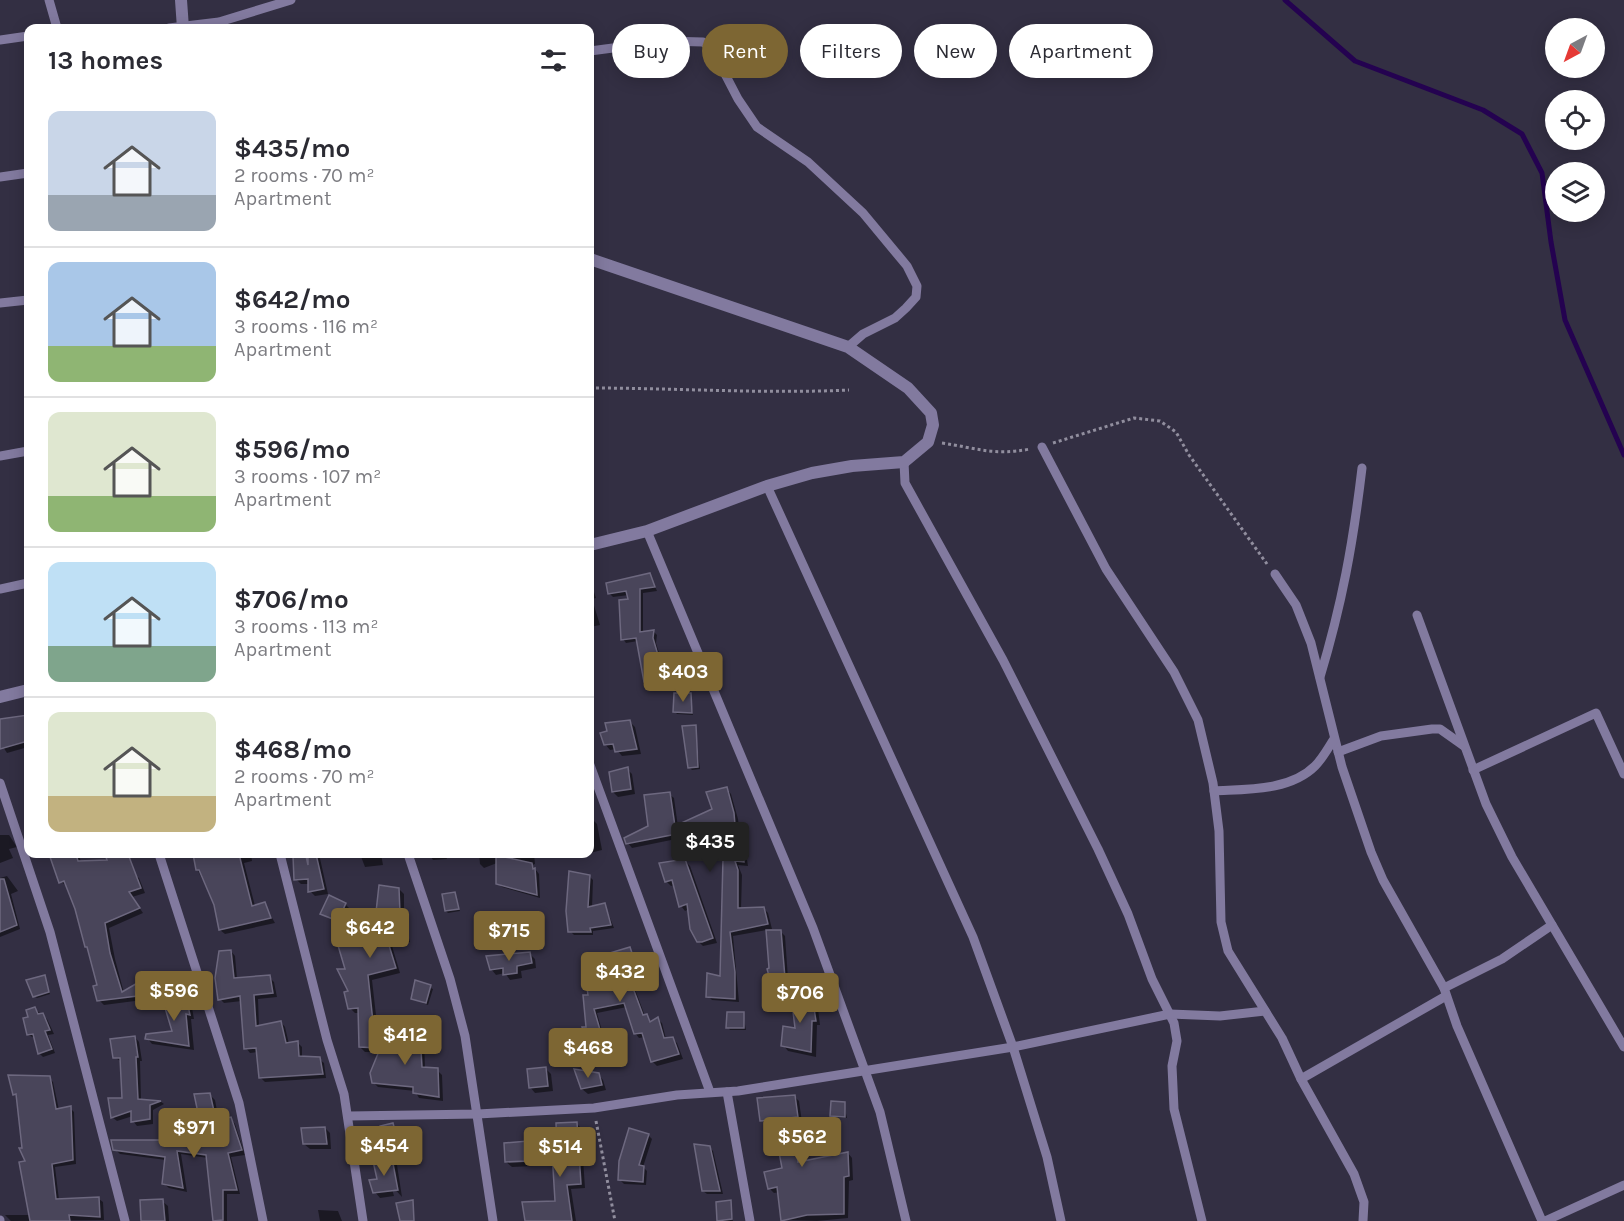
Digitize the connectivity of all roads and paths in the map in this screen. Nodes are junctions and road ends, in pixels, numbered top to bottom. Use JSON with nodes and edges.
{"nodes":[{"id":1,"x":49,"y":0,"type":"edge"},
{"id":2,"x":181,"y":0,"type":"edge"},
{"id":3,"x":291,"y":0,"type":"edge"},
{"id":4,"x":56,"y":24,"type":"edge"},
{"id":5,"x":183,"y":24,"type":"edge"},
{"id":6,"x":207,"y":24,"type":"edge"},
{"id":7,"x":24,"y":37,"type":"edge"},
{"id":8,"x":0,"y":40,"type":"edge"},
{"id":9,"x":594,"y":50,"type":"edge"},
{"id":10,"x":24,"y":174,"type":"edge"},
{"id":11,"x":0,"y":177,"type":"edge"},
{"id":12,"x":594,"y":260,"type":"edge"},
{"id":13,"x":24,"y":300,"type":"edge"},
{"id":14,"x":0,"y":303,"type":"edge"},
{"id":15,"x":848,"y":347,"type":"junction"},
{"id":16,"x":594,"y":388,"type":"edge"},
{"id":17,"x":849,"y":390,"type":"dead end"},
{"id":18,"x":928,"y":442,"type":"junction"},
{"id":19,"x":1042,"y":447,"type":"junction"},
{"id":20,"x":24,"y":452,"type":"edge"},
{"id":21,"x":0,"y":456,"type":"edge"},
{"id":22,"x":904,"y":462,"type":"junction"},
{"id":23,"x":1362,"y":468,"type":"dead end"},
{"id":24,"x":766,"y":486,"type":"junction"},
{"id":25,"x":647,"y":531,"type":"junction"},
{"id":26,"x":594,"y":544,"type":"edge"},
{"id":27,"x":1275,"y":574,"type":"joint"},
{"id":28,"x":24,"y":584,"type":"edge"},
{"id":29,"x":0,"y":589,"type":"edge"},
{"id":30,"x":1417,"y":615,"type":"dead end"},
{"id":31,"x":1320,"y":679,"type":"junction"},
{"id":32,"x":24,"y":691,"type":"edge"},
{"id":33,"x":0,"y":697,"type":"edge"},
{"id":34,"x":1334,"y":739,"type":"junction"},
{"id":35,"x":1464,"y":746,"type":"junction"},
{"id":36,"x":1338,"y":752,"type":"junction"},
{"id":37,"x":1473,"y":770,"type":"junction"},
{"id":38,"x":1624,"y":774,"type":"edge"},
{"id":39,"x":594,"y":776,"type":"edge"},
{"id":40,"x":0,"y":783,"type":"edge"},
{"id":41,"x":1214,"y":791,"type":"junction"},
{"id":42,"x":24,"y":855,"type":"edge"},
{"id":43,"x":25,"y":858,"type":"edge"},
{"id":44,"x":160,"y":858,"type":"edge"},
{"id":45,"x":281,"y":858,"type":"edge"},
{"id":46,"x":409,"y":858,"type":"edge"},
{"id":47,"x":1552,"y":925,"type":"junction"},
{"id":48,"x":1445,"y":992,"type":"junction"},
{"id":49,"x":1265,"y":1011,"type":"junction"},
{"id":50,"x":1170,"y":1014,"type":"junction"},
{"id":51,"x":1013,"y":1047,"type":"junction"},
{"id":52,"x":1624,"y":1047,"type":"edge"},
{"id":53,"x":866,"y":1071,"type":"junction"},
{"id":54,"x":1301,"y":1079,"type":"junction"},
{"id":55,"x":710,"y":1092,"type":"junction"},
{"id":56,"x":727,"y":1092,"type":"junction"},
{"id":57,"x":594,"y":1108,"type":"junction"},
{"id":58,"x":478,"y":1114,"type":"junction"},
{"id":59,"x":349,"y":1116,"type":"junction"},
{"id":60,"x":1624,"y":1185,"type":"edge"},
{"id":61,"x":1559,"y":1218,"type":"edge"},
{"id":62,"x":125,"y":1221,"type":"edge"},
{"id":63,"x":263,"y":1221,"type":"edge"},
{"id":64,"x":363,"y":1221,"type":"edge"},
{"id":65,"x":493,"y":1221,"type":"edge"},
{"id":66,"x":615,"y":1221,"type":"edge"},
{"id":67,"x":750,"y":1221,"type":"edge"},
{"id":68,"x":906,"y":1221,"type":"edge"},
{"id":69,"x":1061,"y":1221,"type":"edge"},
{"id":70,"x":1202,"y":1221,"type":"edge"},
{"id":71,"x":1363,"y":1221,"type":"edge"},
{"id":72,"x":1543,"y":1221,"type":"edge"}],
"edges":[{"from":1,"to":4,"type":"lane"},
{"from":2,"to":5,"type":"street"},
{"from":3,"to":6,"type":"lane"},
{"from":7,"to":8,"type":"lane"},
{"from":9,"to":15,"type":"lane"},
{"from":10,"to":11,"type":"lane"},
{"from":12,"to":15,"type":"street"},
{"from":13,"to":14,"type":"lane"},
{"from":15,"to":18,"type":"street"},
{"from":16,"to":17,"type":"path"},
{"from":18,"to":19,"type":"path"},
{"from":18,"to":22,"type":"street"},
{"from":19,"to":27,"type":"path"},
{"from":19,"to":41,"type":"lane"},
{"from":20,"to":21,"type":"lane"},
{"from":22,"to":24,"type":"street"},
{"from":22,"to":50,"type":"lane"},
{"from":23,"to":31,"type":"lane"},
{"from":24,"to":25,"type":"street"},
{"from":24,"to":51,"type":"lane"},
{"from":25,"to":26,"type":"street"},
{"from":25,"to":53,"type":"lane"},
{"from":27,"to":31,"type":"lane"},
{"from":28,"to":29,"type":"lane"},
{"from":30,"to":35,"type":"lane"},
{"from":31,"to":34,"type":"lane"},
{"from":32,"to":33,"type":"street"},
{"from":34,"to":36,"type":"lane"},
{"from":34,"to":41,"type":"lane"},
{"from":35,"to":36,"type":"lane"},
{"from":35,"to":37,"type":"lane"},
{"from":36,"to":48,"type":"lane"},
{"from":37,"to":38,"type":"lane"},
{"from":37,"to":47,"type":"lane"},
{"from":39,"to":55,"type":"lane"},
{"from":40,"to":42,"type":"lane"},
{"from":41,"to":49,"type":"lane"},
{"from":43,"to":62,"type":"lane"},
{"from":44,"to":63,"type":"lane"},
{"from":45,"to":59,"type":"lane"},
{"from":46,"to":58,"type":"lane"},
{"from":47,"to":48,"type":"lane"},
{"from":47,"to":52,"type":"lane"},
{"from":48,"to":54,"type":"lane"},
{"from":48,"to":72,"type":"lane"},
{"from":49,"to":50,"type":"lane"},
{"from":49,"to":54,"type":"lane"},
{"from":50,"to":51,"type":"lane"},
{"from":50,"to":70,"type":"lane"},
{"from":51,"to":53,"type":"lane"},
{"from":51,"to":69,"type":"lane"},
{"from":53,"to":56,"type":"lane"},
{"from":53,"to":68,"type":"lane"},
{"from":54,"to":71,"type":"lane"},
{"from":55,"to":56,"type":"lane"},
{"from":55,"to":57,"type":"lane"},
{"from":56,"to":67,"type":"lane"},
{"from":57,"to":58,"type":"lane"},
{"from":57,"to":66,"type":"path"},
{"from":58,"to":59,"type":"lane"},
{"from":58,"to":65,"type":"lane"},
{"from":59,"to":64,"type":"lane"},
{"from":60,"to":61,"type":"lane"},
{"from":61,"to":72,"type":"lane"}]}
